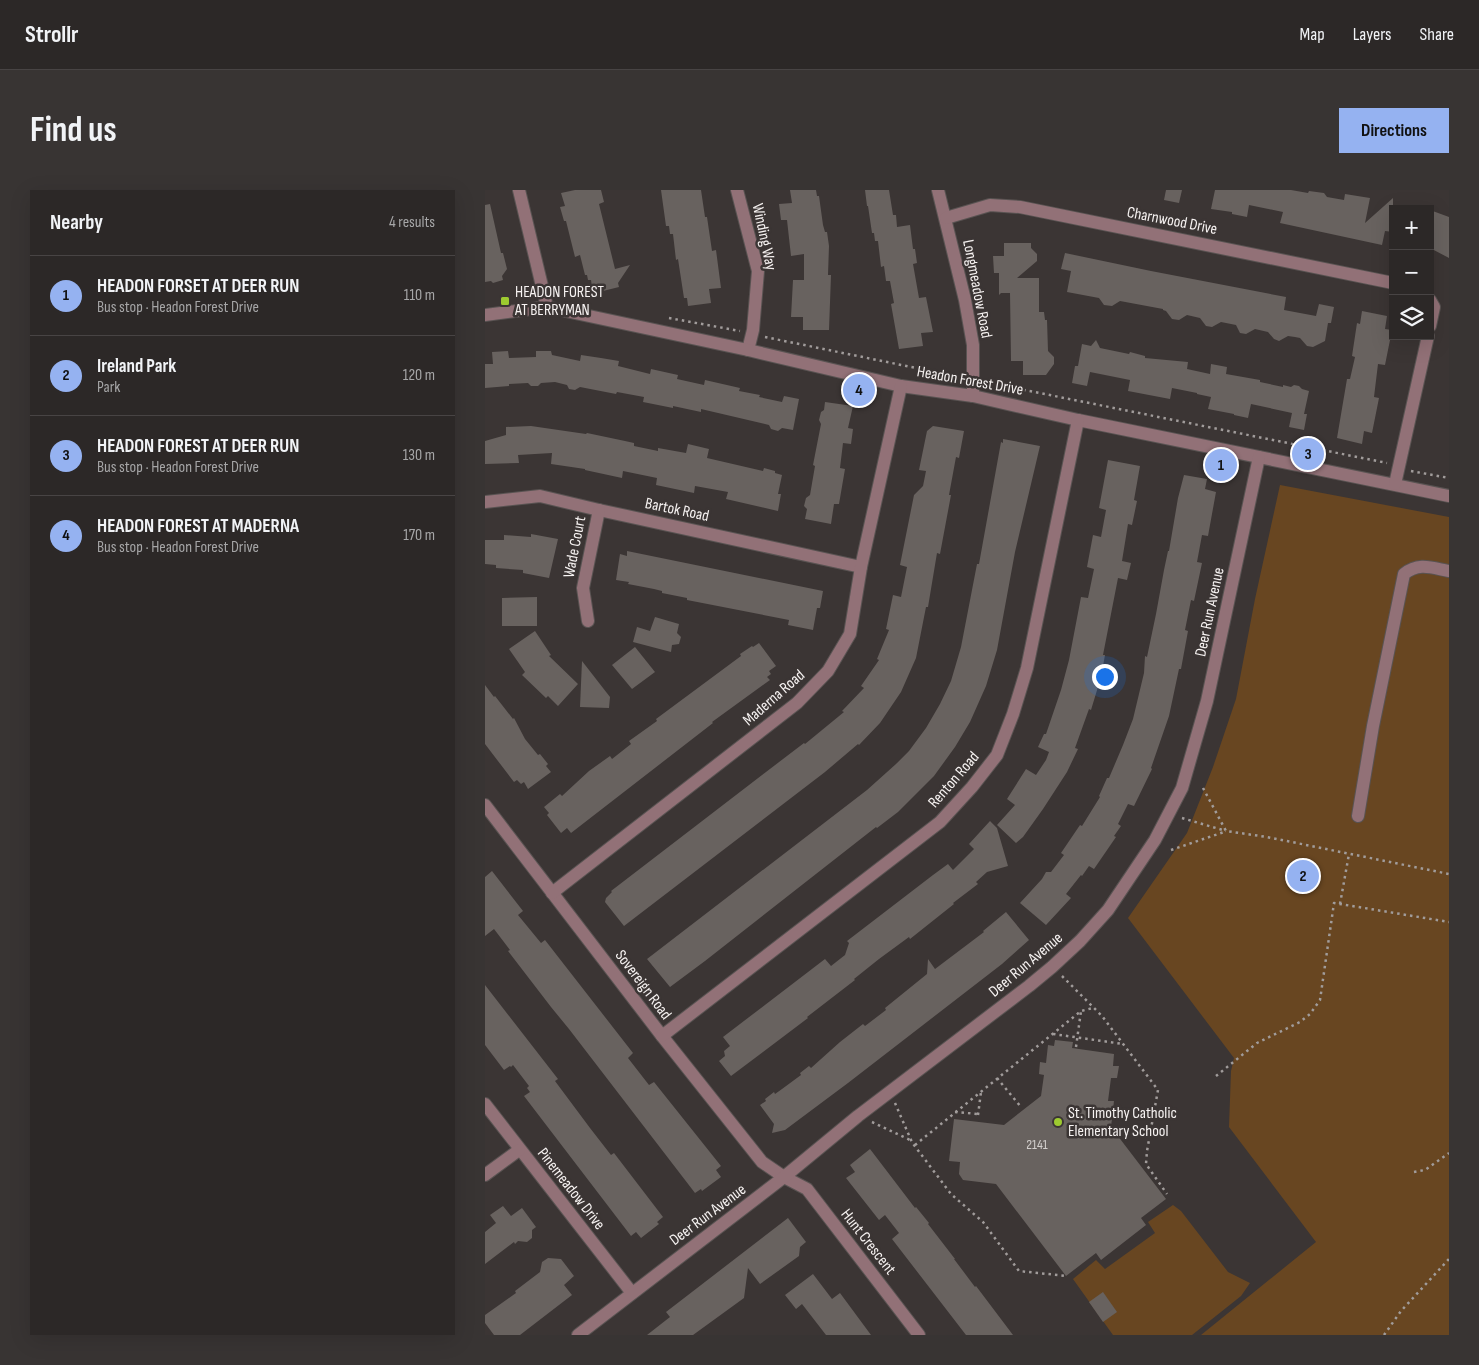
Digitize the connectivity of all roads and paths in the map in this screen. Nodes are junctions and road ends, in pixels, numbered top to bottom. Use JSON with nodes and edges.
{"nodes":[{"id":1,"x":519,"y":190,"type":"edge"},
{"id":2,"x":737,"y":190,"type":"edge"},
{"id":3,"x":938,"y":190,"type":"edge"},
{"id":4,"x":946,"y":218,"type":"junction"},
{"id":5,"x":1389,"y":282,"type":"edge"},
{"id":6,"x":547,"y":307,"type":"junction"},
{"id":7,"x":485,"y":315,"type":"edge"},
{"id":8,"x":661,"y":316,"type":"dead end"},
{"id":9,"x":752,"y":334,"type":"junction"},
{"id":10,"x":1427,"y":340,"type":"edge"},
{"id":11,"x":748,"y":350,"type":"junction"},
{"id":12,"x":973,"y":379,"type":"junction"},
{"id":13,"x":901,"y":386,"type":"junction"},
{"id":14,"x":973,"y":396,"type":"junction"},
{"id":15,"x":1078,"y":420,"type":"junction"},
{"id":16,"x":1259,"y":457,"type":"junction"},
{"id":17,"x":1399,"y":469,"type":"junction"},
{"id":18,"x":1449,"y":478,"type":"edge"},
{"id":19,"x":1395,"y":484,"type":"junction"},
{"id":20,"x":1449,"y":496,"type":"edge"},
{"id":21,"x":485,"y":502,"type":"edge"},
{"id":22,"x":599,"y":510,"type":"junction"},
{"id":23,"x":861,"y":567,"type":"junction"},
{"id":24,"x":1449,"y":572,"type":"edge"},
{"id":25,"x":588,"y":621,"type":"dead end"},
{"id":26,"x":1203,"y":788,"type":"dead end"},
{"id":27,"x":485,"y":805,"type":"edge"},
{"id":28,"x":1168,"y":814,"type":"junction"},
{"id":29,"x":1358,"y":816,"type":"dead end"},
{"id":30,"x":1226,"y":831,"type":"junction"},
{"id":31,"x":1171,"y":850,"type":"dead end"},
{"id":32,"x":1349,"y":854,"type":"junction"},
{"id":33,"x":1449,"y":874,"type":"edge"},
{"id":34,"x":552,"y":893,"type":"junction"},
{"id":35,"x":1340,"y":904,"type":"junction"},
{"id":36,"x":1449,"y":922,"type":"edge"},
{"id":37,"x":1052,"y":967,"type":"junction"},
{"id":38,"x":1093,"y":1008,"type":"junction"},
{"id":39,"x":1081,"y":1011,"type":"junction"},
{"id":40,"x":1051,"y":1034,"type":"junction"},
{"id":41,"x":662,"y":1036,"type":"junction"},
{"id":42,"x":1077,"y":1038,"type":"junction"},
{"id":43,"x":1123,"y":1044,"type":"junction"},
{"id":44,"x":1076,"y":1047,"type":"dead end"},
{"id":45,"x":1216,"y":1076,"type":"dead end"},
{"id":46,"x":997,"y":1078,"type":"junction"},
{"id":47,"x":982,"y":1090,"type":"junction"},
{"id":48,"x":890,"y":1091,"type":"junction"},
{"id":49,"x":485,"y":1104,"type":"edge"},
{"id":50,"x":1021,"y":1107,"type":"dead end"},
{"id":51,"x":955,"y":1112,"type":"junction"},
{"id":52,"x":857,"y":1116,"type":"junction"},
{"id":53,"x":911,"y":1140,"type":"junction"},
{"id":54,"x":914,"y":1145,"type":"junction"},
{"id":55,"x":519,"y":1150,"type":"junction"},
{"id":56,"x":1449,"y":1153,"type":"edge"},
{"id":57,"x":1414,"y":1172,"type":"dead end"},
{"id":58,"x":485,"y":1176,"type":"edge"},
{"id":59,"x":784,"y":1177,"type":"junction"},
{"id":60,"x":1167,"y":1194,"type":"dead end"},
{"id":61,"x":1449,"y":1259,"type":"edge"},
{"id":62,"x":1067,"y":1276,"type":"dead end"},
{"id":63,"x":632,"y":1293,"type":"junction"},
{"id":64,"x":578,"y":1335,"type":"edge"},
{"id":65,"x":919,"y":1335,"type":"edge"},
{"id":66,"x":1384,"y":1335,"type":"edge"}],
"edges":[{"from":1,"to":6,"type":"street"},
{"from":2,"to":9,"type":"street","name":"Winding Way"},
{"from":3,"to":4,"type":"street","name":"Longmeadow Road"},
{"from":4,"to":5,"type":"street","name":"Charnwood Drive"},
{"from":4,"to":12,"type":"street","name":"Longmeadow Road"},
{"from":6,"to":7,"type":"street","name":"Headon Forest Drive"},
{"from":6,"to":11,"type":"street","name":"Headon Forest Drive"},
{"from":8,"to":9,"type":"path"},
{"from":9,"to":11,"type":"street","name":"Winding Way"},
{"from":9,"to":12,"type":"path"},
{"from":10,"to":17,"type":"street"},
{"from":11,"to":13,"type":"street","name":"Headon Forest Drive"},
{"from":12,"to":14,"type":"street","name":"Longmeadow Road"},
{"from":12,"to":17,"type":"path"},
{"from":13,"to":14,"type":"street","name":"Headon Forest Drive"},
{"from":13,"to":23,"type":"street","name":"Maderna Road"},
{"from":14,"to":15,"type":"street","name":"Headon Forest Drive"},
{"from":15,"to":16,"type":"street","name":"Headon Forest Drive"},
{"from":15,"to":41,"type":"street","name":"Renton Road"},
{"from":16,"to":19,"type":"street","name":"Headon Forest Drive"},
{"from":16,"to":28,"type":"street","name":"Deer Run Avenue"},
{"from":17,"to":18,"type":"path"},
{"from":17,"to":19,"type":"street"},
{"from":19,"to":20,"type":"street","name":"Headon Forest Drive"},
{"from":21,"to":22,"type":"street","name":"Bartok Road"},
{"from":22,"to":23,"type":"street","name":"Bartok Road"},
{"from":22,"to":25,"type":"street","name":"Wade Court"},
{"from":23,"to":34,"type":"street","name":"Maderna Road"},
{"from":24,"to":29,"type":"street"},
{"from":26,"to":30,"type":"path"},
{"from":27,"to":34,"type":"street","name":"Sovereign Road"},
{"from":28,"to":30,"type":"path"},
{"from":28,"to":37,"type":"street","name":"Deer Run Avenue"},
{"from":30,"to":31,"type":"path"},
{"from":30,"to":32,"type":"path"},
{"from":32,"to":33,"type":"path"},
{"from":32,"to":35,"type":"path"},
{"from":34,"to":41,"type":"street","name":"Sovereign Road"},
{"from":35,"to":36,"type":"path"},
{"from":35,"to":45,"type":"path"},
{"from":37,"to":38,"type":"path"},
{"from":37,"to":48,"type":"street","name":"Deer Run Avenue"},
{"from":38,"to":39,"type":"path"},
{"from":38,"to":43,"type":"path"},
{"from":39,"to":40,"type":"path"},
{"from":39,"to":42,"type":"path"},
{"from":40,"to":42,"type":"path"},
{"from":40,"to":46,"type":"path"},
{"from":41,"to":59,"type":"street","name":"Sovereign Road"},
{"from":42,"to":43,"type":"path"},
{"from":42,"to":44,"type":"path"},
{"from":43,"to":60,"type":"path"},
{"from":46,"to":47,"type":"path"},
{"from":46,"to":50,"type":"path"},
{"from":47,"to":51,"type":"path"},
{"from":47,"to":51,"type":"path"},
{"from":48,"to":52,"type":"street","name":"Deer Run Avenue"},
{"from":48,"to":53,"type":"path"},
{"from":49,"to":55,"type":"street","name":"Pinemeadow Drive"},
{"from":51,"to":54,"type":"path"},
{"from":52,"to":53,"type":"path"},
{"from":52,"to":59,"type":"street","name":"Deer Run Avenue"},
{"from":53,"to":54,"type":"path"},
{"from":54,"to":62,"type":"path"},
{"from":55,"to":58,"type":"street"},
{"from":55,"to":63,"type":"street","name":"Pinemeadow Drive"},
{"from":56,"to":57,"type":"path"},
{"from":59,"to":63,"type":"street","name":"Deer Run Avenue"},
{"from":59,"to":65,"type":"street","name":"Hunt Crescent"},
{"from":61,"to":66,"type":"path"},
{"from":63,"to":64,"type":"street","name":"Deer Run Avenue"}]}
